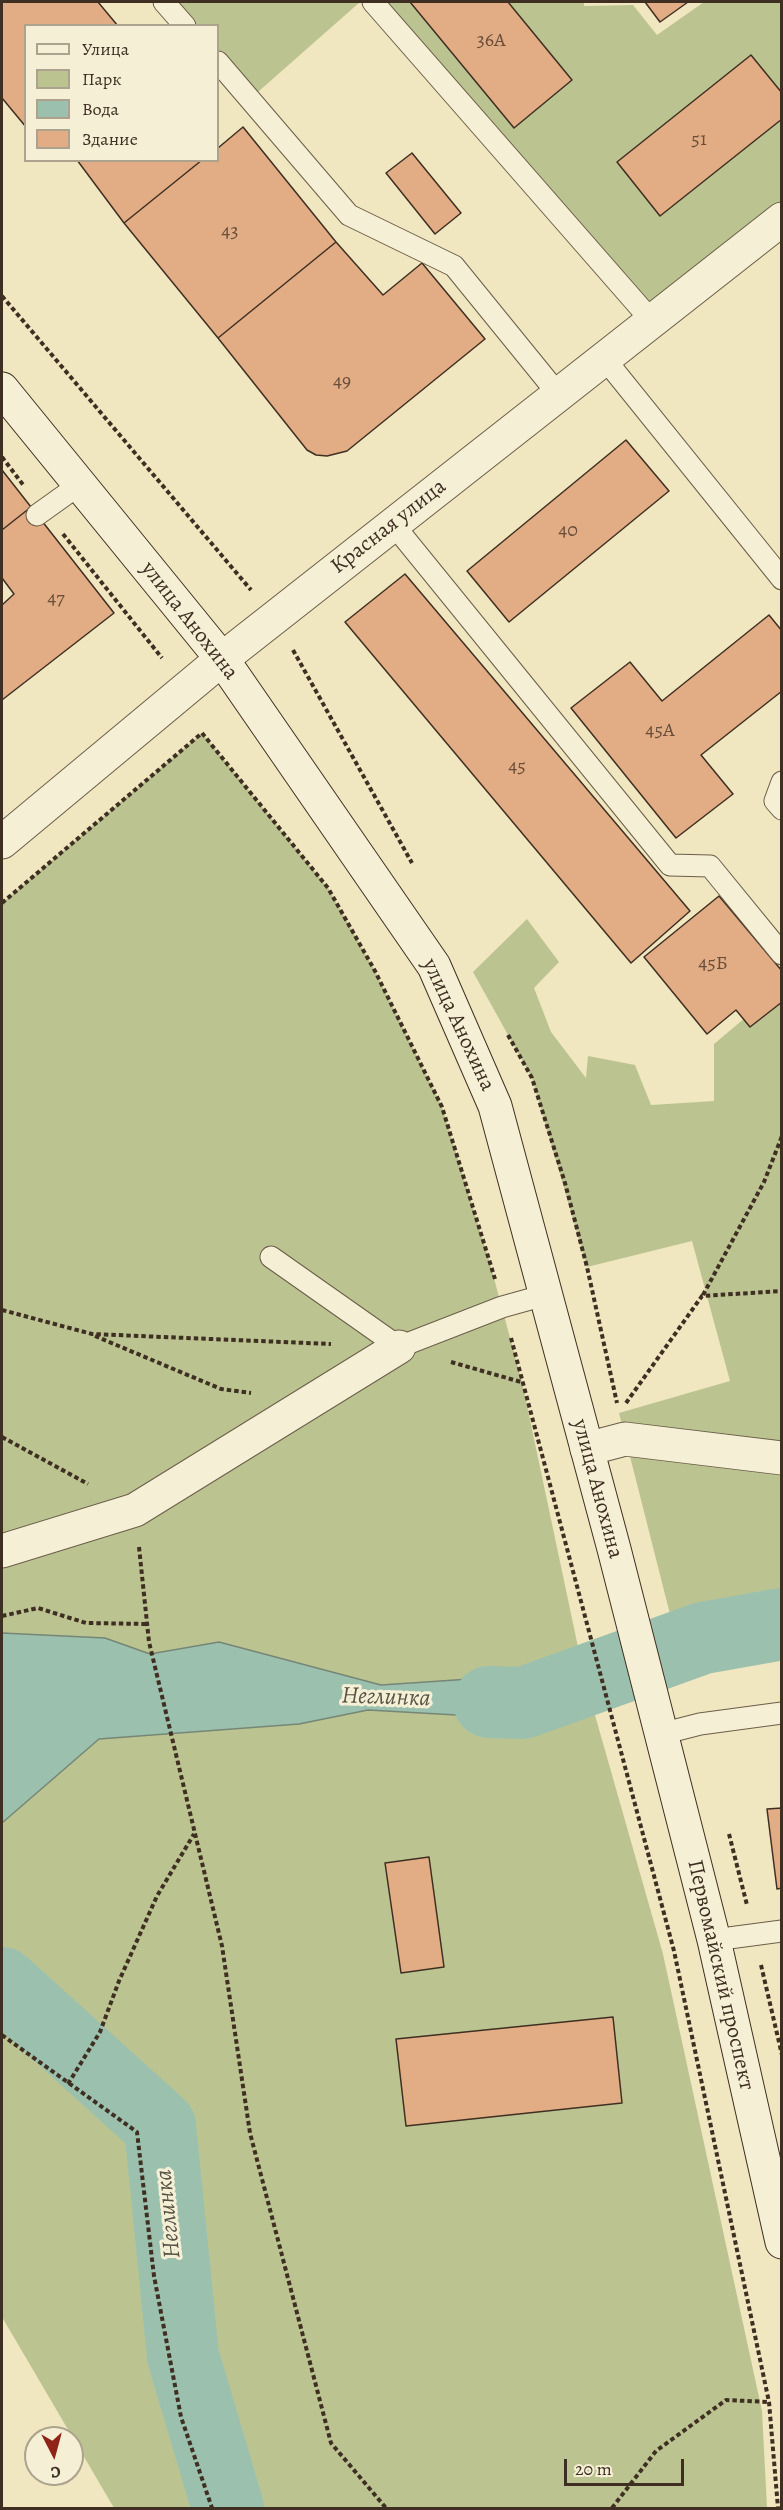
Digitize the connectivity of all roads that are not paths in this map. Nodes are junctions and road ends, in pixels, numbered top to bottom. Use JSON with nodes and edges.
{"nodes":[{"id":1,"x":164,"y":2,"type":"edge"},
{"id":2,"x":373,"y":2,"type":"edge"},
{"id":3,"x":183,"y":24,"type":"edge"},
{"id":4,"x":219,"y":63,"type":"edge"},
{"id":5,"x":782,"y":219,"type":"edge"},
{"id":6,"x":651,"y":320,"type":"junction"},
{"id":7,"x":604,"y":358,"type":"junction"},
{"id":8,"x":2,"y":389,"type":"edge"},
{"id":9,"x":558,"y":394,"type":"junction"},
{"id":10,"x":79,"y":485,"type":"junction"},
{"id":11,"x":40,"y":512,"type":"road end"},
{"id":12,"x":393,"y":524,"type":"junction"},
{"id":13,"x":782,"y":579,"type":"edge"},
{"id":14,"x":222,"y":659,"type":"junction"},
{"id":15,"x":782,"y":782,"type":"edge"},
{"id":16,"x":782,"y":809,"type":"edge"},
{"id":17,"x":2,"y":842,"type":"edge"},
{"id":18,"x":782,"y":954,"type":"edge"},
{"id":19,"x":271,"y":1257,"type":"dead end"},
{"id":20,"x":545,"y":1295,"type":"junction"},
{"id":21,"x":399,"y":1347,"type":"junction"},
{"id":22,"x":586,"y":1449,"type":"junction"},
{"id":23,"x":782,"y":1458,"type":"edge"},
{"id":24,"x":2,"y":1551,"type":"edge"},
{"id":25,"x":782,"y":1713,"type":"edge"},
{"id":26,"x":658,"y":1721,"type":"junction"},
{"id":27,"x":782,"y":1931,"type":"edge"},
{"id":28,"x":714,"y":1940,"type":"junction"},
{"id":29,"x":782,"y":2242,"type":"edge"}],
"edges":[{"from":1,"to":3,"type":"lane"},
{"from":2,"to":6,"type":"lane"},
{"from":4,"to":9,"type":"lane"},
{"from":5,"to":6,"type":"street","name":"Красная улица"},
{"from":6,"to":7,"type":"street","name":"Красная улица"},
{"from":7,"to":9,"type":"street","name":"Красная улица"},
{"from":7,"to":13,"type":"lane"},
{"from":8,"to":10,"type":"street","name":"улица Анохина"},
{"from":9,"to":12,"type":"street","name":"Красная улица"},
{"from":10,"to":11,"type":"lane"},
{"from":10,"to":14,"type":"street","name":"улица Анохина"},
{"from":12,"to":14,"type":"street","name":"Красная улица"},
{"from":12,"to":18,"type":"lane"},
{"from":14,"to":17,"type":"street","name":"Красная улица"},
{"from":14,"to":20,"type":"street","name":"улица Анохина"},
{"from":15,"to":16,"type":"lane"},
{"from":19,"to":21,"type":"lane"},
{"from":20,"to":21,"type":"lane"},
{"from":20,"to":22,"type":"street","name":"улица Анохина"},
{"from":21,"to":24,"type":"street"},
{"from":22,"to":23,"type":"street"},
{"from":22,"to":26,"type":"street","name":"улица Анохина"},
{"from":25,"to":26,"type":"lane"},
{"from":26,"to":28,"type":"street","name":"Первомайский проспект"},
{"from":27,"to":28,"type":"lane"},
{"from":28,"to":29,"type":"street","name":"Первомайский проспект"}]}
